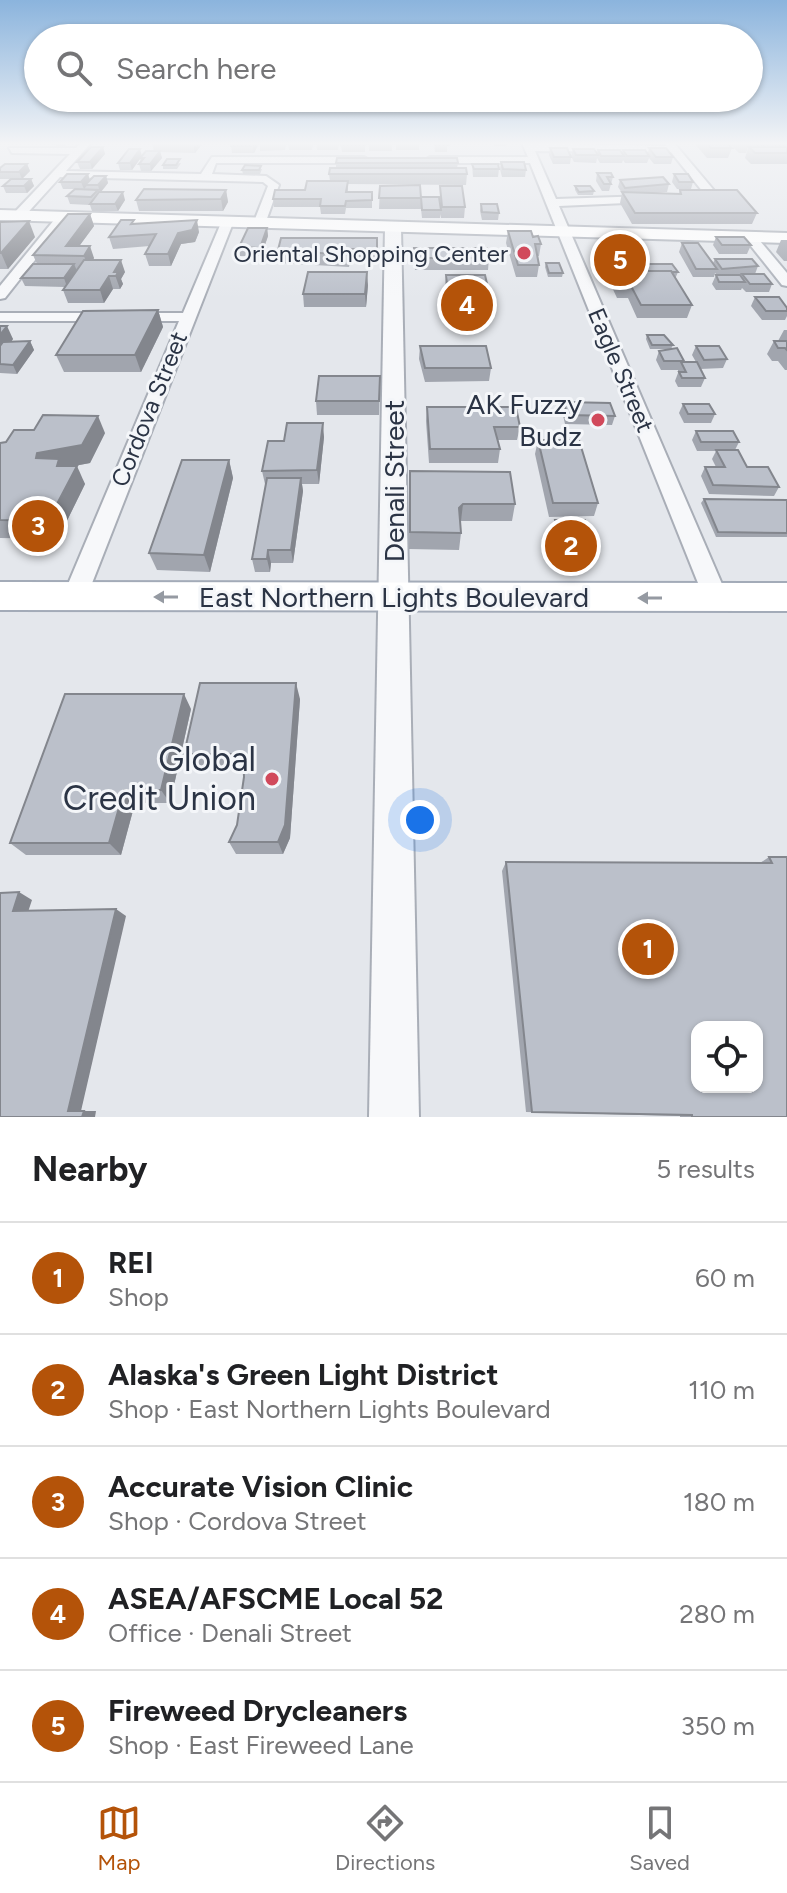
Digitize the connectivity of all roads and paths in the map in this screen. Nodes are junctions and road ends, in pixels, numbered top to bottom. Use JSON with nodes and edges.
{"nodes":[{"id":1,"x":32,"y":195,"type":"edge"},
{"id":2,"x":269,"y":195,"type":"edge"},
{"id":3,"x":550,"y":195,"type":"edge"},
{"id":4,"x":700,"y":195,"type":"edge"},
{"id":5,"x":658,"y":198,"type":"edge"},
{"id":6,"x":673,"y":198,"type":"edge"},
{"id":7,"x":553,"y":203,"type":"junction"},
{"id":8,"x":9,"y":215,"type":"edge"},
{"id":9,"x":63,"y":217,"type":"junction"},
{"id":10,"x":227,"y":223,"type":"junction"},
{"id":11,"x":259,"y":224,"type":"junction"},
{"id":12,"x":393,"y":228,"type":"junction"},
{"id":13,"x":564,"y":232,"type":"junction"},
{"id":14,"x":751,"y":238,"type":"junction"},
{"id":15,"x":787,"y":238,"type":"edge"},
{"id":16,"x":787,"y":282,"type":"edge"},
{"id":17,"x":0,"y":295,"type":"edge"},
{"id":18,"x":0,"y":317,"type":"edge"},
{"id":19,"x":186,"y":317,"type":"junction"},
{"id":20,"x":0,"y":596,"type":"edge"},
{"id":21,"x":75,"y":596,"type":"junction"},
{"id":22,"x":394,"y":597,"type":"junction"},
{"id":23,"x":787,"y":597,"type":"edge"},
{"id":24,"x":716,"y":598,"type":"junction"},
{"id":25,"x":394,"y":1117,"type":"edge"}],
"edges":[{"from":1,"to":8,"type":"street"},
{"from":2,"to":11,"type":"street"},
{"from":3,"to":7,"type":"street","name":"Eagle Street"},
{"from":4,"to":6,"type":"street"},
{"from":5,"to":7,"type":"street"},
{"from":7,"to":13,"type":"street","name":"Eagle Street"},
{"from":8,"to":9,"type":"main road"},
{"from":9,"to":10,"type":"main road"},
{"from":9,"to":17,"type":"street"},
{"from":10,"to":11,"type":"main road"},
{"from":10,"to":19,"type":"street","name":"Cordova Street"},
{"from":11,"to":12,"type":"main road"},
{"from":12,"to":13,"type":"main road"},
{"from":12,"to":22,"type":"street","name":"Denali Street"},
{"from":13,"to":14,"type":"main road"},
{"from":13,"to":24,"type":"street","name":"Eagle Street"},
{"from":14,"to":15,"type":"main road"},
{"from":14,"to":16,"type":"street"},
{"from":18,"to":19,"type":"street"},
{"from":19,"to":21,"type":"street","name":"Cordova Street"},
{"from":20,"to":21,"type":"main road","name":"East Northern Lights Boulevard"},
{"from":22,"to":21,"type":"main road","name":"East Northern Lights Boulevard","one_way":true},
{"from":24,"to":22,"type":"main road","name":"East Northern Lights Boulevard","one_way":true},
{"from":22,"to":25,"type":"street","name":"Denali Street"},
{"from":23,"to":24,"type":"main road","name":"East Northern Lights Boulevard"}]}
